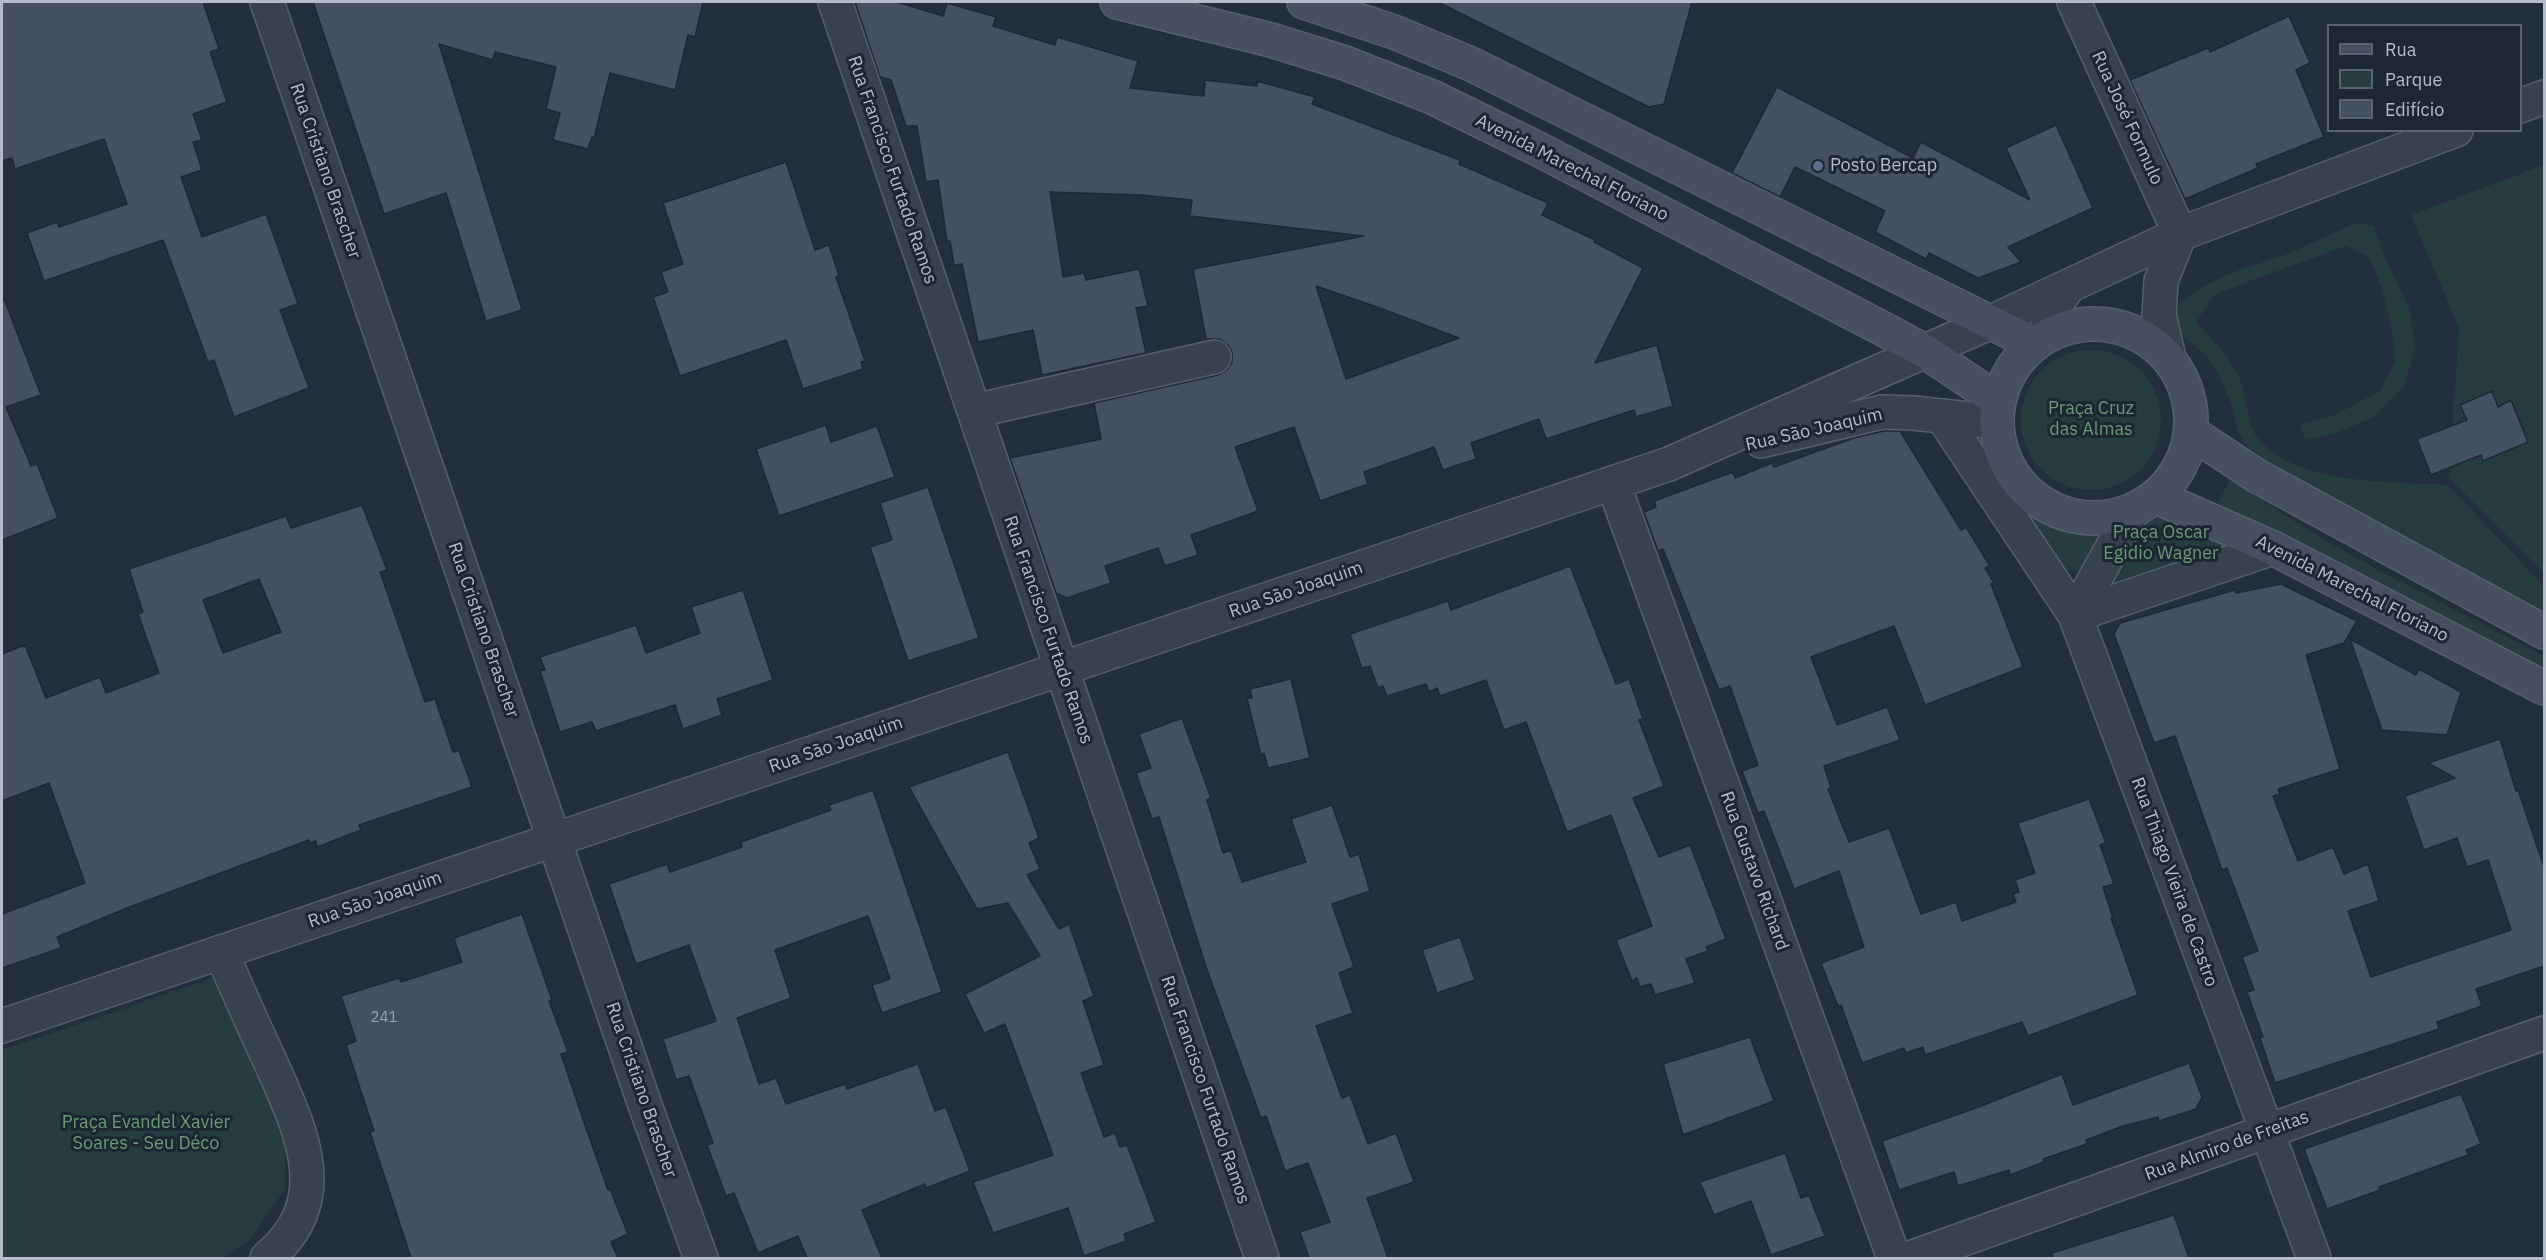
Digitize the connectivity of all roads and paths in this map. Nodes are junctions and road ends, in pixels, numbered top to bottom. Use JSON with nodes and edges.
{"nodes":[{"id":1,"x":267,"y":2,"type":"edge"},
{"id":2,"x":835,"y":2,"type":"edge"},
{"id":3,"x":1117,"y":2,"type":"edge"},
{"id":4,"x":2074,"y":2,"type":"edge"},
{"id":5,"x":1315,"y":3,"type":"edge"},
{"id":6,"x":2544,"y":97,"type":"edge"},
{"id":7,"x":2522,"y":105,"type":"edge"},
{"id":8,"x":2451,"y":132,"type":"edge"},
{"id":9,"x":2180,"y":234,"type":"junction"},
{"id":10,"x":2069,"y":286,"type":"junction"},
{"id":11,"x":1989,"y":323,"type":"junction"},
{"id":12,"x":2039,"y":340,"type":"junction"},
{"id":13,"x":1926,"y":352,"type":"junction"},
{"id":14,"x":1214,"y":357,"type":"dead end"},
{"id":15,"x":2169,"y":358,"type":"junction"},
{"id":16,"x":974,"y":411,"type":"junction"},
{"id":17,"x":1942,"y":416,"type":"junction"},
{"id":18,"x":1998,"y":422,"type":"junction"},
{"id":19,"x":2192,"y":432,"type":"junction"},
{"id":20,"x":1670,"y":464,"type":"junction"},
{"id":21,"x":1613,"y":483,"type":"junction"},
{"id":22,"x":2144,"y":504,"type":"junction"},
{"id":23,"x":2010,"y":518,"type":"junction"},
{"id":24,"x":2272,"y":548,"type":"junction"},
{"id":25,"x":2076,"y":615,"type":"junction"},
{"id":26,"x":2544,"y":632,"type":"edge"},
{"id":27,"x":1062,"y":669,"type":"junction"},
{"id":28,"x":2544,"y":688,"type":"edge"},
{"id":29,"x":555,"y":839,"type":"junction"},
{"id":30,"x":221,"y":952,"type":"junction"},
{"id":31,"x":2,"y":1026,"type":"edge"},
{"id":32,"x":2544,"y":1033,"type":"edge"},
{"id":33,"x":2267,"y":1131,"type":"junction"},
{"id":34,"x":267,"y":1258,"type":"edge"},
{"id":35,"x":701,"y":1258,"type":"edge"},
{"id":36,"x":1262,"y":1258,"type":"edge"},
{"id":37,"x":1894,"y":1258,"type":"edge"},
{"id":38,"x":1910,"y":1258,"type":"edge"},
{"id":39,"x":2314,"y":1258,"type":"edge"}],
"edges":[{"from":1,"to":29,"type":"street","name":"Rua Cristiano Brascher"},
{"from":2,"to":16,"type":"street","name":"Rua Francisco Furtado Ramos"},
{"from":3,"to":13,"type":"main road","name":"Avenida Marechal Floriano"},
{"from":4,"to":9,"type":"street","name":"Rua José Formulo"},
{"from":5,"to":11,"type":"main road"},
{"from":6,"to":7,"type":"street"},
{"from":8,"to":9,"type":"street","name":"Rua São Joaquim"},
{"from":9,"to":10,"type":"street","name":"Rua São Joaquim"},
{"from":9,"to":15,"type":"street"},
{"from":10,"to":11,"type":"street","name":"Rua São Joaquim"},
{"from":10,"to":12,"type":"street"},
{"from":11,"to":12,"type":"main road"},
{"from":11,"to":13,"type":"street","name":"Rua São Joaquim"},
{"from":12,"to":15,"type":"main road"},
{"from":12,"to":18,"type":"main road"},
{"from":13,"to":18,"type":"main road","name":"Avenida Marechal Floriano"},
{"from":13,"to":20,"type":"street","name":"Rua São Joaquim"},
{"from":14,"to":16,"type":"street"},
{"from":15,"to":19,"type":"main road"},
{"from":16,"to":27,"type":"street","name":"Rua Francisco Furtado Ramos"},
{"from":17,"to":18,"type":"street","name":"Rua São Joaquim"},
{"from":17,"to":20,"type":"street","name":"Rua São Joaquim"},
{"from":17,"to":23,"type":"street","name":"Rua Thiago Vieira de Castro"},
{"from":18,"to":22,"type":"main road"},
{"from":18,"to":23,"type":"street","name":"Rua Thiago Vieira de Castro"},
{"from":19,"to":22,"type":"main road"},
{"from":19,"to":26,"type":"main road"},
{"from":20,"to":21,"type":"street","name":"Rua São Joaquim"},
{"from":21,"to":27,"type":"street","name":"Rua São Joaquim"},
{"from":21,"to":37,"type":"street","name":"Rua Gustavo Richard"},
{"from":22,"to":24,"type":"main road","name":"Avenida Marechal Floriano"},
{"from":22,"to":25,"type":"street"},
{"from":23,"to":25,"type":"street","name":"Rua Thiago Vieira de Castro"},
{"from":24,"to":25,"type":"street"},
{"from":24,"to":28,"type":"main road","name":"Avenida Marechal Floriano"},
{"from":25,"to":33,"type":"street","name":"Rua Thiago Vieira de Castro"},
{"from":27,"to":29,"type":"street","name":"Rua São Joaquim"},
{"from":27,"to":36,"type":"street","name":"Rua Francisco Furtado Ramos"},
{"from":29,"to":30,"type":"street","name":"Rua São Joaquim"},
{"from":29,"to":35,"type":"street","name":"Rua Cristiano Brascher"},
{"from":30,"to":31,"type":"street","name":"Rua São Joaquim"},
{"from":30,"to":34,"type":"street"},
{"from":32,"to":33,"type":"street","name":"Rua Almiro de Freitas"},
{"from":33,"to":38,"type":"street","name":"Rua Almiro de Freitas"},
{"from":33,"to":39,"type":"street","name":"Rua Thiago Vieira de Castro"}]}
